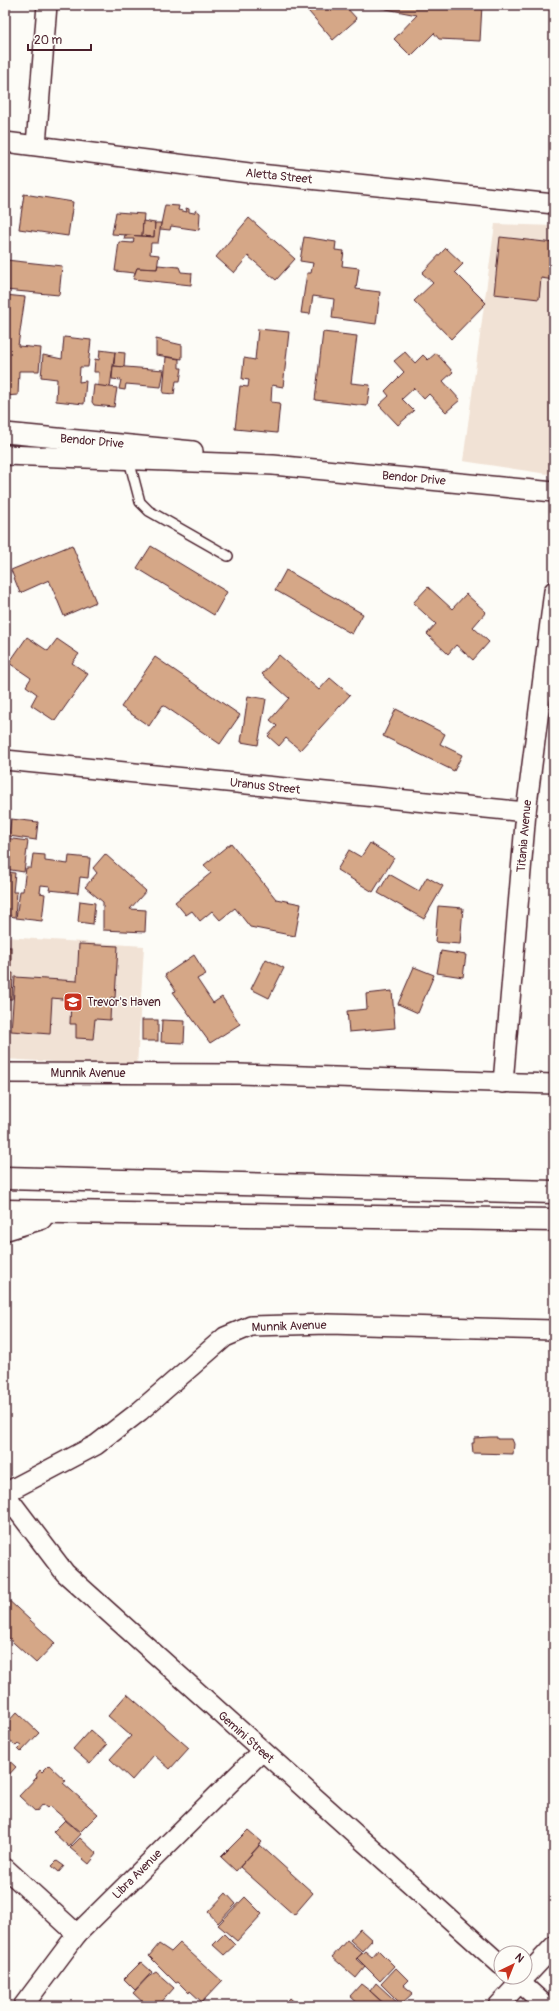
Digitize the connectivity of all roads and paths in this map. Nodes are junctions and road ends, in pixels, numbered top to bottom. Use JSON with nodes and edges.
{"nodes":[{"id":1,"x":47,"y":5,"type":"edge"},
{"id":2,"x":5,"y":142,"type":"edge"},
{"id":3,"x":36,"y":145,"type":"junction"},
{"id":4,"x":554,"y":204,"type":"edge"},
{"id":5,"x":5,"y":433,"type":"edge"},
{"id":6,"x":5,"y":455,"type":"edge"},
{"id":7,"x":129,"y":460,"type":"junction"},
{"id":8,"x":273,"y":465,"type":"junction"},
{"id":9,"x":554,"y":492,"type":"edge"},
{"id":10,"x":228,"y":556,"type":"dead end"},
{"id":11,"x":554,"y":591,"type":"edge"},
{"id":12,"x":5,"y":760,"type":"edge"},
{"id":13,"x":526,"y":812,"type":"junction"},
{"id":14,"x":5,"y":1073,"type":"edge"},
{"id":15,"x":503,"y":1083,"type":"junction"},
{"id":16,"x":554,"y":1084,"type":"edge"},
{"id":17,"x":5,"y":1178,"type":"edge"},
{"id":18,"x":554,"y":1192,"type":"edge"},
{"id":19,"x":5,"y":1211,"type":"edge"},
{"id":20,"x":70,"y":1212,"type":"junction"},
{"id":21,"x":554,"y":1220,"type":"edge"},
{"id":22,"x":5,"y":1228,"type":"edge"},
{"id":23,"x":554,"y":1330,"type":"edge"},
{"id":24,"x":5,"y":1494,"type":"edge"},
{"id":25,"x":262,"y":1751,"type":"junction"},
{"id":26,"x":5,"y":1868,"type":"edge"},
{"id":27,"x":78,"y":1934,"type":"junction"},
{"id":28,"x":554,"y":1946,"type":"edge"},
{"id":29,"x":493,"y":1958,"type":"edge"},
{"id":30,"x":533,"y":1965,"type":"edge"},
{"id":31,"x":513,"y":1985,"type":"edge"},
{"id":32,"x":523,"y":1985,"type":"edge"},
{"id":33,"x":23,"y":2006,"type":"edge"},
{"id":34,"x":498,"y":2006,"type":"edge"},
{"id":35,"x":546,"y":2006,"type":"edge"}],
"edges":[{"from":1,"to":3,"type":"street"},
{"from":2,"to":3,"type":"street","name":"Aletta Street"},
{"from":3,"to":4,"type":"street","name":"Aletta Street"},
{"from":5,"to":8,"type":"street","name":"Bendor Drive"},
{"from":6,"to":7,"type":"street","name":"Bendor Drive"},
{"from":7,"to":8,"type":"street","name":"Bendor Drive"},
{"from":7,"to":10,"type":"lane"},
{"from":8,"to":9,"type":"street","name":"Bendor Drive"},
{"from":11,"to":13,"type":"street","name":"Titania Avenue"},
{"from":12,"to":13,"type":"street","name":"Uranus Street"},
{"from":13,"to":15,"type":"street","name":"Titania Avenue"},
{"from":14,"to":15,"type":"street","name":"Munnik Avenue"},
{"from":15,"to":16,"type":"street","name":"Munnik Avenue"},
{"from":17,"to":18,"type":"main road"},
{"from":19,"to":20,"type":"main road"},
{"from":20,"to":21,"type":"main road"},
{"from":20,"to":22,"type":"main road"},
{"from":23,"to":24,"type":"street","name":"Munnik Avenue"},
{"from":24,"to":25,"type":"street","name":"Gemini Street"},
{"from":25,"to":27,"type":"street","name":"Libra Avenue"},
{"from":25,"to":29,"type":"street","name":"Gemini Street"},
{"from":26,"to":27,"type":"street"},
{"from":27,"to":33,"type":"street","name":"Libra Avenue"},
{"from":28,"to":30,"type":"street"},
{"from":31,"to":34,"type":"street"},
{"from":32,"to":35,"type":"street"}]}
